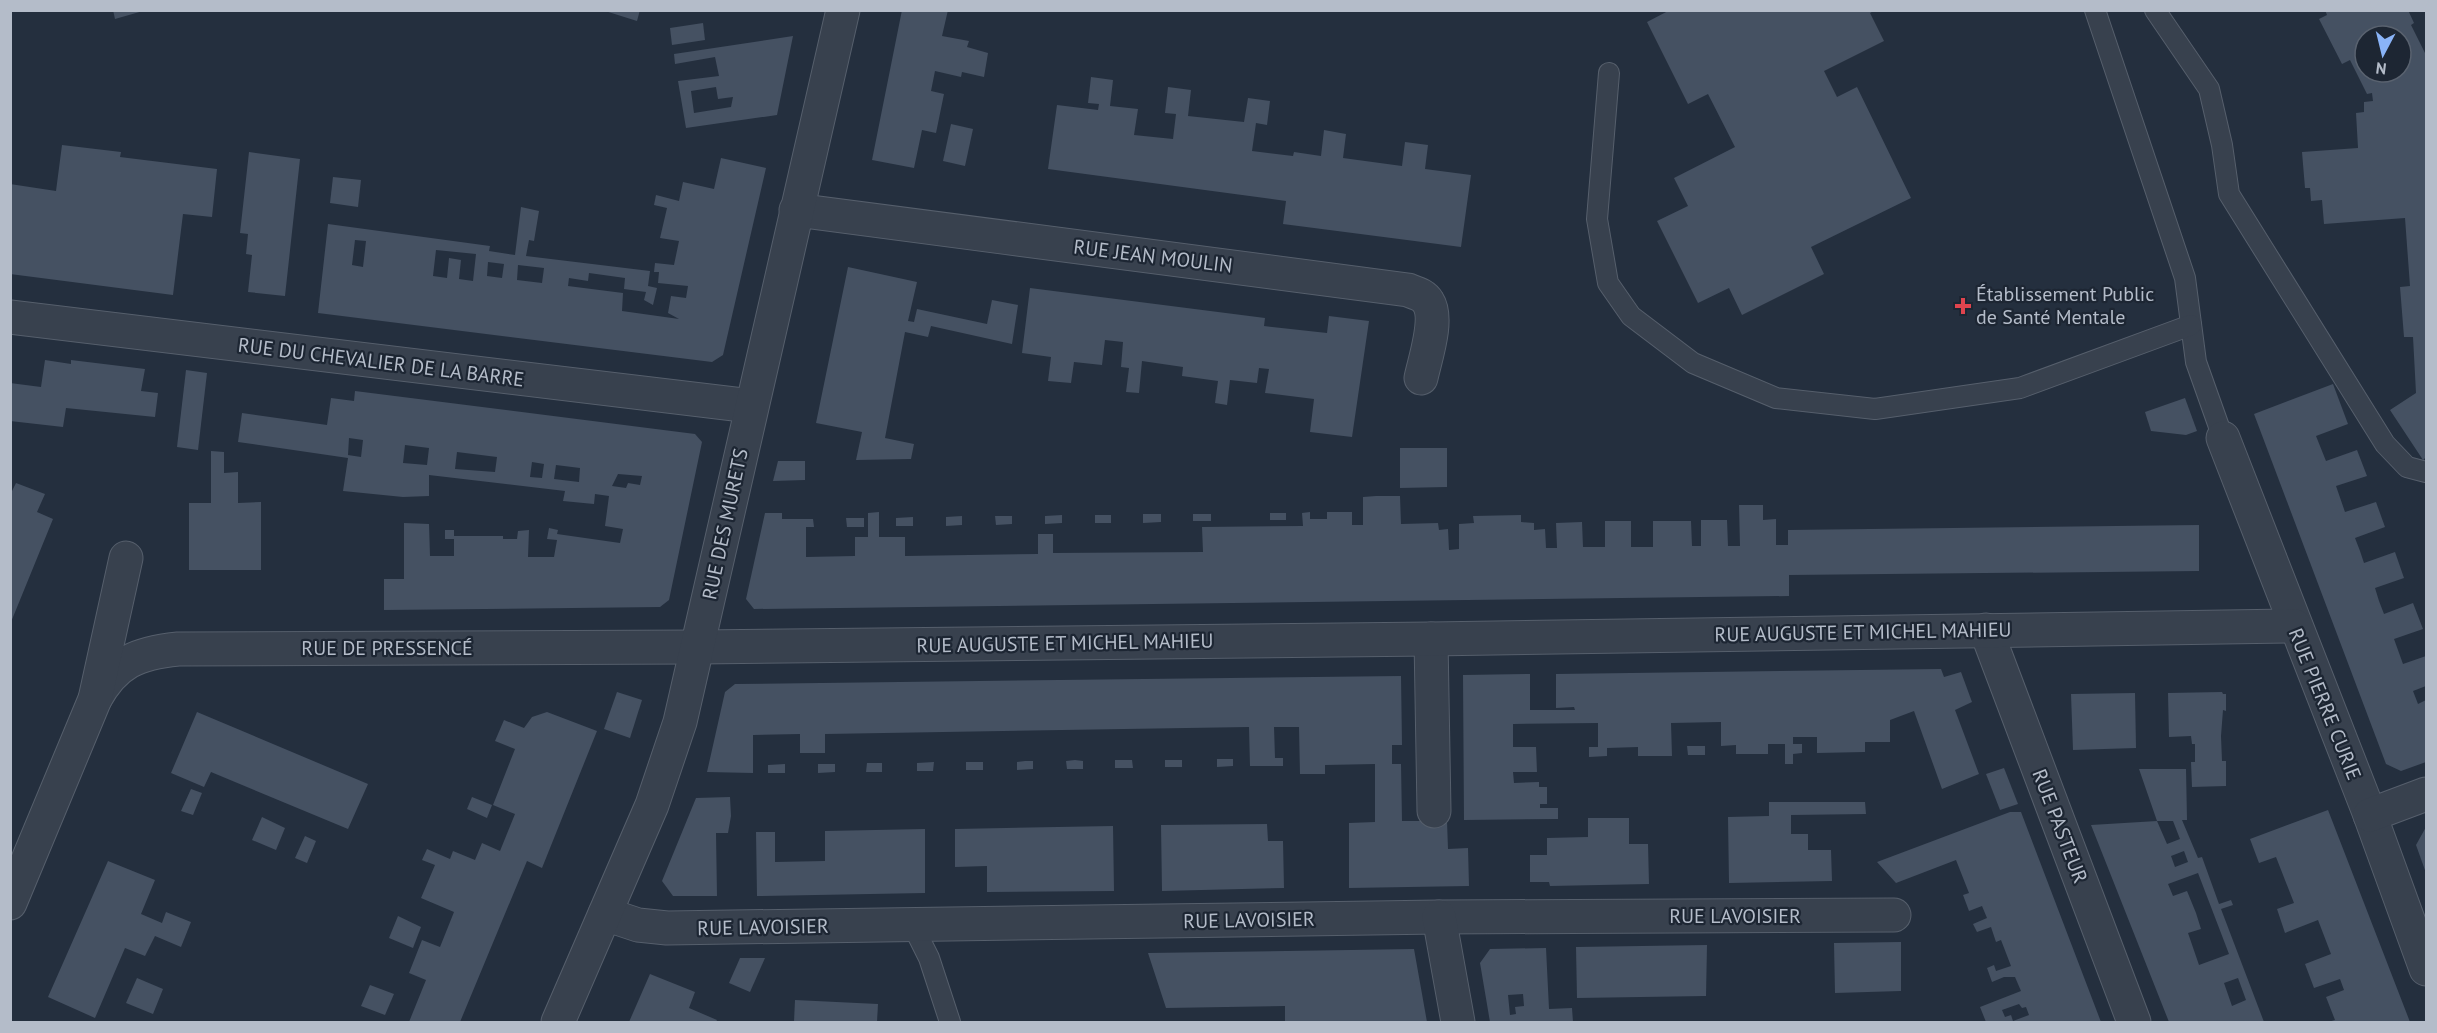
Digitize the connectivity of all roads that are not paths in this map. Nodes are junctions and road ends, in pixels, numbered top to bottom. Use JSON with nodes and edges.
{"nodes":[{"id":1,"x":843,"y":10,"type":"edge"},
{"id":2,"x":2155,"y":10,"type":"edge"},
{"id":3,"x":2096,"y":11,"type":"edge"},
{"id":4,"x":1609,"y":73,"type":"dead end"},
{"id":5,"x":796,"y":210,"type":"junction"},
{"id":6,"x":10,"y":317,"type":"edge"},
{"id":7,"x":2191,"y":325,"type":"junction"},
{"id":8,"x":1421,"y":378,"type":"dead end"},
{"id":9,"x":752,"y":406,"type":"junction"},
{"id":10,"x":2223,"y":438,"type":"joint"},
{"id":11,"x":2427,"y":472,"type":"edge"},
{"id":12,"x":126,"y":558,"type":"dead end"},
{"id":13,"x":2295,"y":626,"type":"junction"},
{"id":14,"x":1986,"y":630,"type":"junction"},
{"id":15,"x":1431,"y":639,"type":"junction"},
{"id":16,"x":699,"y":646,"type":"junction"},
{"id":17,"x":95,"y":699,"type":"junction"},
{"id":18,"x":2427,"y":794,"type":"edge"},
{"id":19,"x":1434,"y":811,"type":"dead end"},
{"id":20,"x":2370,"y":815,"type":"junction"},
{"id":21,"x":10,"y":903,"type":"edge"},
{"id":22,"x":605,"y":914,"type":"junction"},
{"id":23,"x":1894,"y":915,"type":"dead end"},
{"id":24,"x":1439,"y":917,"type":"junction"},
{"id":25,"x":912,"y":924,"type":"junction"},
{"id":26,"x":2427,"y":969,"type":"edge"},
{"id":27,"x":558,"y":1023,"type":"edge"},
{"id":28,"x":950,"y":1023,"type":"edge"},
{"id":29,"x":1458,"y":1023,"type":"edge"},
{"id":30,"x":2134,"y":1023,"type":"edge"}],
"edges":[{"from":1,"to":5,"type":"street","name":"RUE DES MURETS"},
{"from":2,"to":11,"type":"lane"},
{"from":3,"to":7,"type":"lane"},
{"from":4,"to":7,"type":"lane"},
{"from":5,"to":8,"type":"street","name":"RUE JEAN MOULIN"},
{"from":5,"to":9,"type":"street","name":"RUE DES MURETS"},
{"from":6,"to":9,"type":"street","name":"RUE DU CHEVALIER DE LA BARRE"},
{"from":7,"to":10,"type":"lane"},
{"from":9,"to":16,"type":"street","name":"RUE DES MURETS"},
{"from":10,"to":13,"type":"street","name":"RUE PIERRE CURIE"},
{"from":12,"to":17,"type":"street"},
{"from":13,"to":14,"type":"street","name":"RUE AUGUSTE ET MICHEL MAHIEU"},
{"from":13,"to":20,"type":"street","name":"RUE PIERRE CURIE"},
{"from":14,"to":15,"type":"street","name":"RUE AUGUSTE ET MICHEL MAHIEU"},
{"from":14,"to":30,"type":"street","name":"RUE PASTEUR"},
{"from":15,"to":16,"type":"street","name":"RUE AUGUSTE ET MICHEL MAHIEU"},
{"from":15,"to":19,"type":"street"},
{"from":16,"to":17,"type":"street","name":"RUE DE PRESSENCÉ"},
{"from":16,"to":22,"type":"street","name":"RUE DES MURETS"},
{"from":17,"to":21,"type":"street"},
{"from":18,"to":20,"type":"street"},
{"from":20,"to":26,"type":"street","name":"RUE PIERRE CURIE"},
{"from":22,"to":25,"type":"street","name":"RUE LAVOISIER"},
{"from":22,"to":27,"type":"street","name":"RUE DES MURETS"},
{"from":23,"to":24,"type":"street","name":"RUE LAVOISIER"},
{"from":24,"to":25,"type":"street","name":"RUE LAVOISIER"},
{"from":24,"to":29,"type":"street"},
{"from":25,"to":28,"type":"lane"}]}
